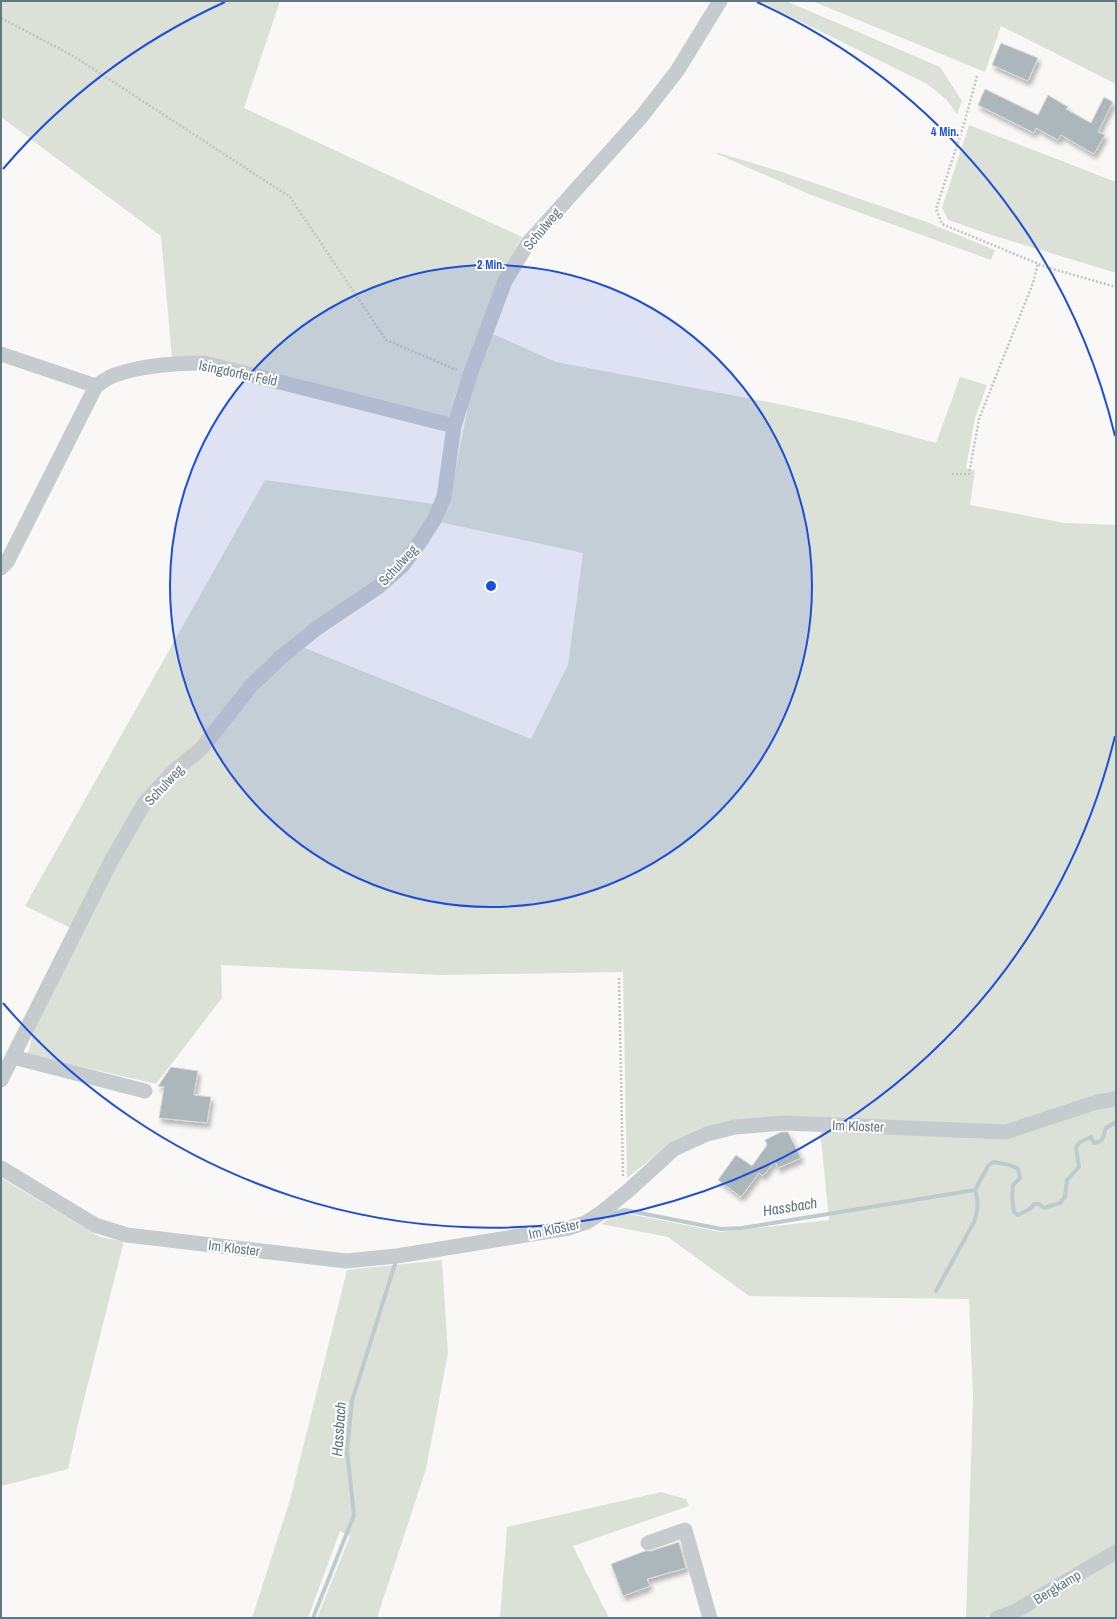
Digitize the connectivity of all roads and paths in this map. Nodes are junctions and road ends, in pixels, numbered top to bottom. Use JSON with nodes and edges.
{"nodes":[{"id":1,"x":720,"y":1,"type":"edge"},
{"id":2,"x":1,"y":18,"type":"edge"},
{"id":3,"x":977,"y":76,"type":"dead end"},
{"id":4,"x":1038,"y":263,"type":"junction"},
{"id":5,"x":1116,"y":287,"type":"edge"},
{"id":6,"x":1,"y":354,"type":"edge"},
{"id":7,"x":470,"y":375,"type":"junction"},
{"id":8,"x":96,"y":386,"type":"junction"},
{"id":9,"x":454,"y":426,"type":"junction"},
{"id":10,"x":952,"y":474,"type":"dead end"},
{"id":11,"x":1,"y":568,"type":"edge"},
{"id":12,"x":619,"y":978,"type":"dead end"},
{"id":13,"x":13,"y":1057,"type":"junction"},
{"id":14,"x":1,"y":1080,"type":"edge"},
{"id":15,"x":145,"y":1091,"type":"dead end"},
{"id":16,"x":1116,"y":1099,"type":"edge"},
{"id":17,"x":1,"y":1168,"type":"edge"},
{"id":18,"x":629,"y":1190,"type":"junction"},
{"id":19,"x":648,"y":1543,"type":"dead end"},
{"id":20,"x":1116,"y":1552,"type":"edge"},
{"id":21,"x":710,"y":1618,"type":"edge"},
{"id":22,"x":997,"y":1618,"type":"edge"}],
"edges":[{"from":1,"to":7,"type":"street","name":"Schulweg"},
{"from":2,"to":7,"type":"path"},
{"from":3,"to":4,"type":"path"},
{"from":4,"to":5,"type":"path"},
{"from":4,"to":10,"type":"path"},
{"from":6,"to":8,"type":"street"},
{"from":7,"to":9,"type":"street","name":"Schulweg"},
{"from":8,"to":9,"type":"street","name":"Isingdorfer Feld"},
{"from":8,"to":11,"type":"street"},
{"from":9,"to":13,"type":"street","name":"Schulweg"},
{"from":12,"to":18,"type":"path"},
{"from":13,"to":14,"type":"street","name":"Schulweg"},
{"from":13,"to":15,"type":"street"},
{"from":16,"to":18,"type":"street","name":"Im Kloster"},
{"from":17,"to":18,"type":"street","name":"Im Kloster"},
{"from":19,"to":21,"type":"street"},
{"from":20,"to":22,"type":"street","name":"Bergkamp"}]}
